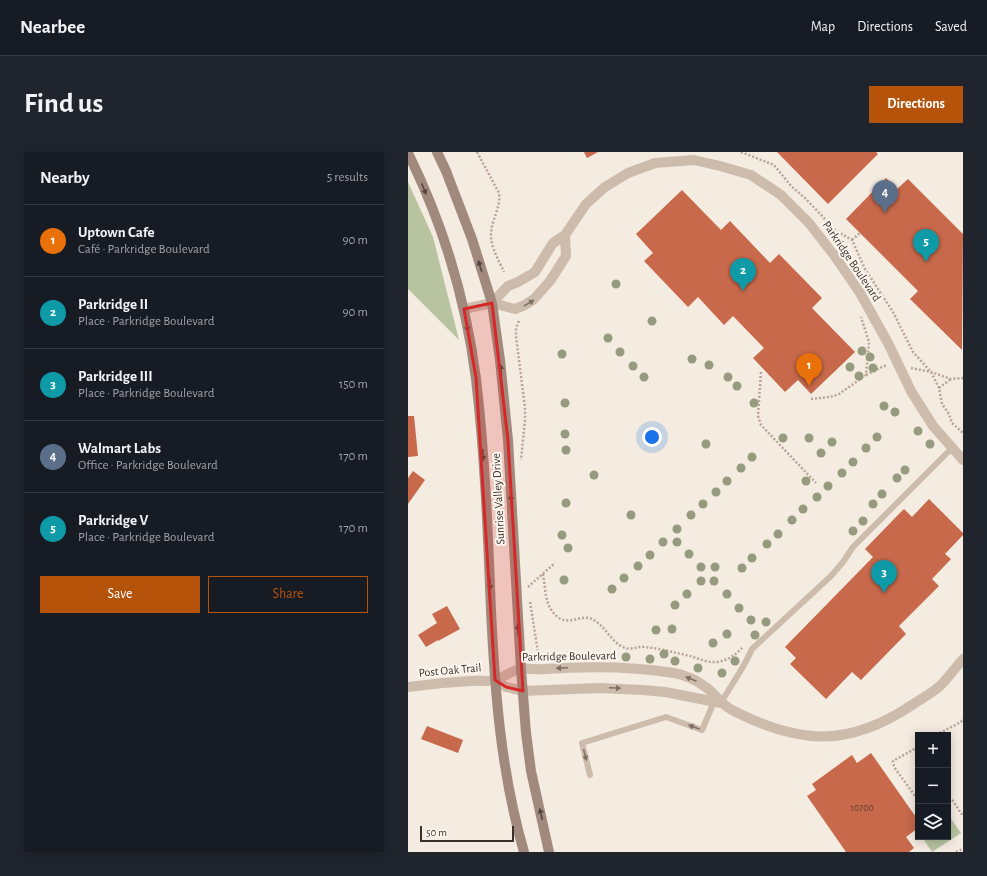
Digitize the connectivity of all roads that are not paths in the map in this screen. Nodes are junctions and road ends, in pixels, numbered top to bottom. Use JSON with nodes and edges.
{"nodes":[{"id":1,"x":437,"y":152,"type":"edge"},
{"id":2,"x":408,"y":153,"type":"edge"},
{"id":3,"x":565,"y":235,"type":"junction"},
{"id":4,"x":492,"y":303,"type":"junction"},
{"id":5,"x":464,"y":309,"type":"junction"},
{"id":6,"x":952,"y":448,"type":"junction"},
{"id":7,"x":963,"y":460,"type":"edge"},
{"id":8,"x":963,"y":659,"type":"edge"},
{"id":9,"x":521,"y":669,"type":"junction"},
{"id":10,"x":495,"y":680,"type":"junction"},
{"id":11,"x":408,"y":687,"type":"edge"},
{"id":12,"x":523,"y":691,"type":"junction"},
{"id":13,"x":717,"y":703,"type":"junction"},
{"id":14,"x":590,"y":775,"type":"dead end"},
{"id":15,"x":524,"y":852,"type":"edge"},
{"id":16,"x":549,"y":852,"type":"edge"}],
"edges":[{"from":4,"to":1,"type":"main road","name":"Sunrise Valley Drive","one_way":true},
{"from":2,"to":5,"type":"main road","name":"Sunrise Valley Drive","one_way":true},
{"from":3,"to":4,"type":"street","name":"Parkridge Boulevard"},
{"from":4,"to":3,"type":"street","one_way":true},
{"from":3,"to":6,"type":"street","name":"Parkridge Boulevard"},
{"from":4,"to":5,"type":"street"},
{"from":9,"to":4,"type":"main road","name":"Sunrise Valley Drive","one_way":true},
{"from":5,"to":10,"type":"main road","name":"Sunrise Valley Drive","one_way":true},
{"from":6,"to":7,"type":"street","name":"Parkridge Boulevard"},
{"from":6,"to":13,"type":"lane"},
{"from":8,"to":13,"type":"street","name":"Parkridge Boulevard"},
{"from":9,"to":10,"type":"street","name":"Parkridge Boulevard"},
{"from":9,"to":12,"type":"main road","name":"Sunrise Valley Drive"},
{"from":13,"to":9,"type":"street","name":"Parkridge Boulevard","one_way":true},
{"from":10,"to":11,"type":"street","name":"Post Oak Trail"},
{"from":10,"to":12,"type":"street","name":"Parkridge Boulevard"},
{"from":10,"to":15,"type":"main road","name":"Sunrise Valley Drive"},
{"from":12,"to":13,"type":"street","name":"Parkridge Boulevard","one_way":true},
{"from":16,"to":12,"type":"main road","name":"Sunrise Valley Drive","one_way":true},
{"from":13,"to":14,"type":"lane","one_way":true}]}
